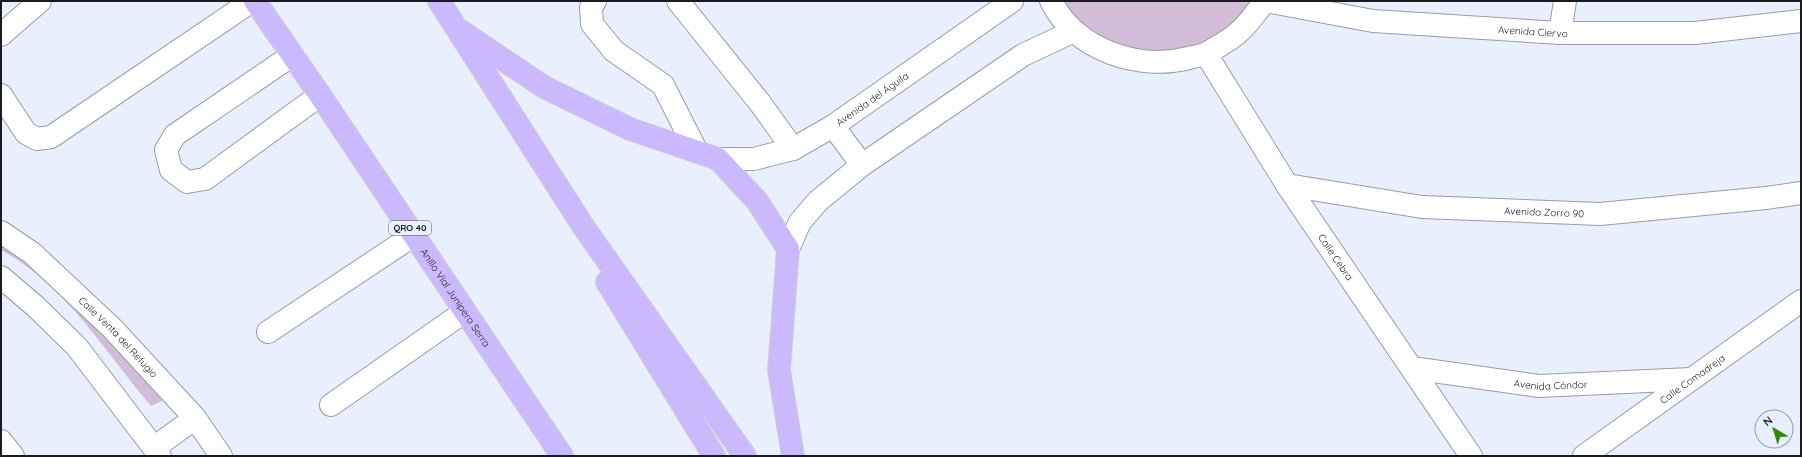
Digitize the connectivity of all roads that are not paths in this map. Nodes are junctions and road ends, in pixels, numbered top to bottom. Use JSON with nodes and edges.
{"nodes":[{"id":1,"x":40,"y":1,"type":"edge"},
{"id":2,"x":253,"y":1,"type":"edge"},
{"id":3,"x":439,"y":1,"type":"edge"},
{"id":4,"x":595,"y":1,"type":"edge"},
{"id":5,"x":678,"y":1,"type":"edge"},
{"id":6,"x":1012,"y":1,"type":"edge"},
{"id":7,"x":1051,"y":1,"type":"edge"},
{"id":8,"x":1266,"y":1,"type":"edge"},
{"id":9,"x":1565,"y":1,"type":"edge"},
{"id":10,"x":1801,"y":21,"type":"edge"},
{"id":11,"x":459,"y":30,"type":"junction"},
{"id":12,"x":1074,"y":31,"type":"junction"},
{"id":13,"x":1560,"y":33,"type":"junction"},
{"id":14,"x":1,"y":35,"type":"edge"},
{"id":15,"x":1206,"y":54,"type":"junction"},
{"id":16,"x":291,"y":56,"type":"junction"},
{"id":17,"x":320,"y":94,"type":"junction"},
{"id":18,"x":1,"y":96,"type":"edge"},
{"id":19,"x":833,"y":126,"type":"junction"},
{"id":20,"x":792,"y":149,"type":"junction"},
{"id":21,"x":696,"y":150,"type":"junction"},
{"id":22,"x":718,"y":159,"type":"junction"},
{"id":23,"x":862,"y":165,"type":"junction"},
{"id":24,"x":1287,"y":185,"type":"junction"},
{"id":25,"x":1801,"y":193,"type":"edge"},
{"id":26,"x":582,"y":226,"type":"junction"},
{"id":27,"x":1,"y":232,"type":"edge"},
{"id":28,"x":414,"y":235,"type":"junction"},
{"id":29,"x":788,"y":249,"type":"junction"},
{"id":30,"x":1,"y":277,"type":"edge"},
{"id":31,"x":1801,"y":301,"type":"edge"},
{"id":32,"x":464,"y":312,"type":"junction"},
{"id":33,"x":268,"y":332,"type":"dead end"},
{"id":34,"x":1412,"y":368,"type":"junction"},
{"id":35,"x":1691,"y":379,"type":"junction"},
{"id":36,"x":331,"y":404,"type":"dead end"},
{"id":37,"x":195,"y":418,"type":"junction"},
{"id":38,"x":1,"y":441,"type":"edge"},
{"id":39,"x":157,"y":452,"type":"edge"},
{"id":40,"x":13,"y":456,"type":"edge"},
{"id":41,"x":221,"y":456,"type":"edge"},
{"id":42,"x":562,"y":456,"type":"edge"},
{"id":43,"x":714,"y":456,"type":"edge"},
{"id":44,"x":745,"y":456,"type":"edge"},
{"id":45,"x":793,"y":456,"type":"edge"},
{"id":46,"x":1472,"y":456,"type":"edge"},
{"id":47,"x":1584,"y":456,"type":"edge"}],
"edges":[{"from":1,"to":14,"type":"street"},
{"from":2,"to":16,"type":"highway","name":"Anillo Vial Junípero Serra","number":"QRO 40"},
{"from":2,"to":18,"type":"street"},
{"from":3,"to":11,"type":"highway"},
{"from":4,"to":21,"type":"street"},
{"from":5,"to":20,"type":"street"},
{"from":6,"to":19,"type":"street","name":"Avenida del Águila"},
{"from":7,"to":12,"type":"street"},
{"from":8,"to":13,"type":"street","name":"Avenida Ciervo"},
{"from":8,"to":15,"type":"street"},
{"from":9,"to":13,"type":"street"},
{"from":10,"to":13,"type":"street","name":"Avenida Ciervo"},
{"from":11,"to":21,"type":"highway"},
{"from":11,"to":26,"type":"highway"},
{"from":12,"to":15,"type":"street"},
{"from":12,"to":23,"type":"street"},
{"from":15,"to":24,"type":"street","name":"Calle Cebra"},
{"from":16,"to":17,"type":"highway","name":"Anillo Vial Junípero Serra","number":"QRO 40"},
{"from":16,"to":17,"type":"street"},
{"from":17,"to":28,"type":"highway","name":"Anillo Vial Junípero Serra","number":"QRO 40"},
{"from":19,"to":20,"type":"street","name":"Avenida del Águila"},
{"from":19,"to":23,"type":"street"},
{"from":20,"to":22,"type":"street","name":"Avenida del Águila"},
{"from":21,"to":22,"type":"highway"},
{"from":22,"to":29,"type":"highway"},
{"from":23,"to":29,"type":"street"},
{"from":24,"to":25,"type":"street","name":"Avenida Zorro 90"},
{"from":24,"to":34,"type":"street","name":"Calle Cebra"},
{"from":26,"to":43,"type":"highway"},
{"from":26,"to":44,"type":"highway"},
{"from":27,"to":37,"type":"street","name":"Calle Venta del Refugio"},
{"from":28,"to":32,"type":"highway","name":"Anillo Vial Junípero Serra","number":"QRO 40"},
{"from":28,"to":33,"type":"street"},
{"from":29,"to":45,"type":"highway"},
{"from":30,"to":39,"type":"street"},
{"from":31,"to":35,"type":"street","name":"Calle Comadreja"},
{"from":32,"to":36,"type":"street"},
{"from":32,"to":42,"type":"highway","name":"Anillo Vial Junípero Serra","number":"QRO 40"},
{"from":34,"to":35,"type":"street","name":"Avenida Cóndor"},
{"from":34,"to":46,"type":"street","name":"Calle Cebra"},
{"from":35,"to":47,"type":"street","name":"Calle Comadreja"},
{"from":37,"to":39,"type":"street"},
{"from":37,"to":41,"type":"street","name":"Calle Venta del Refugio"},
{"from":38,"to":40,"type":"street"}]}
